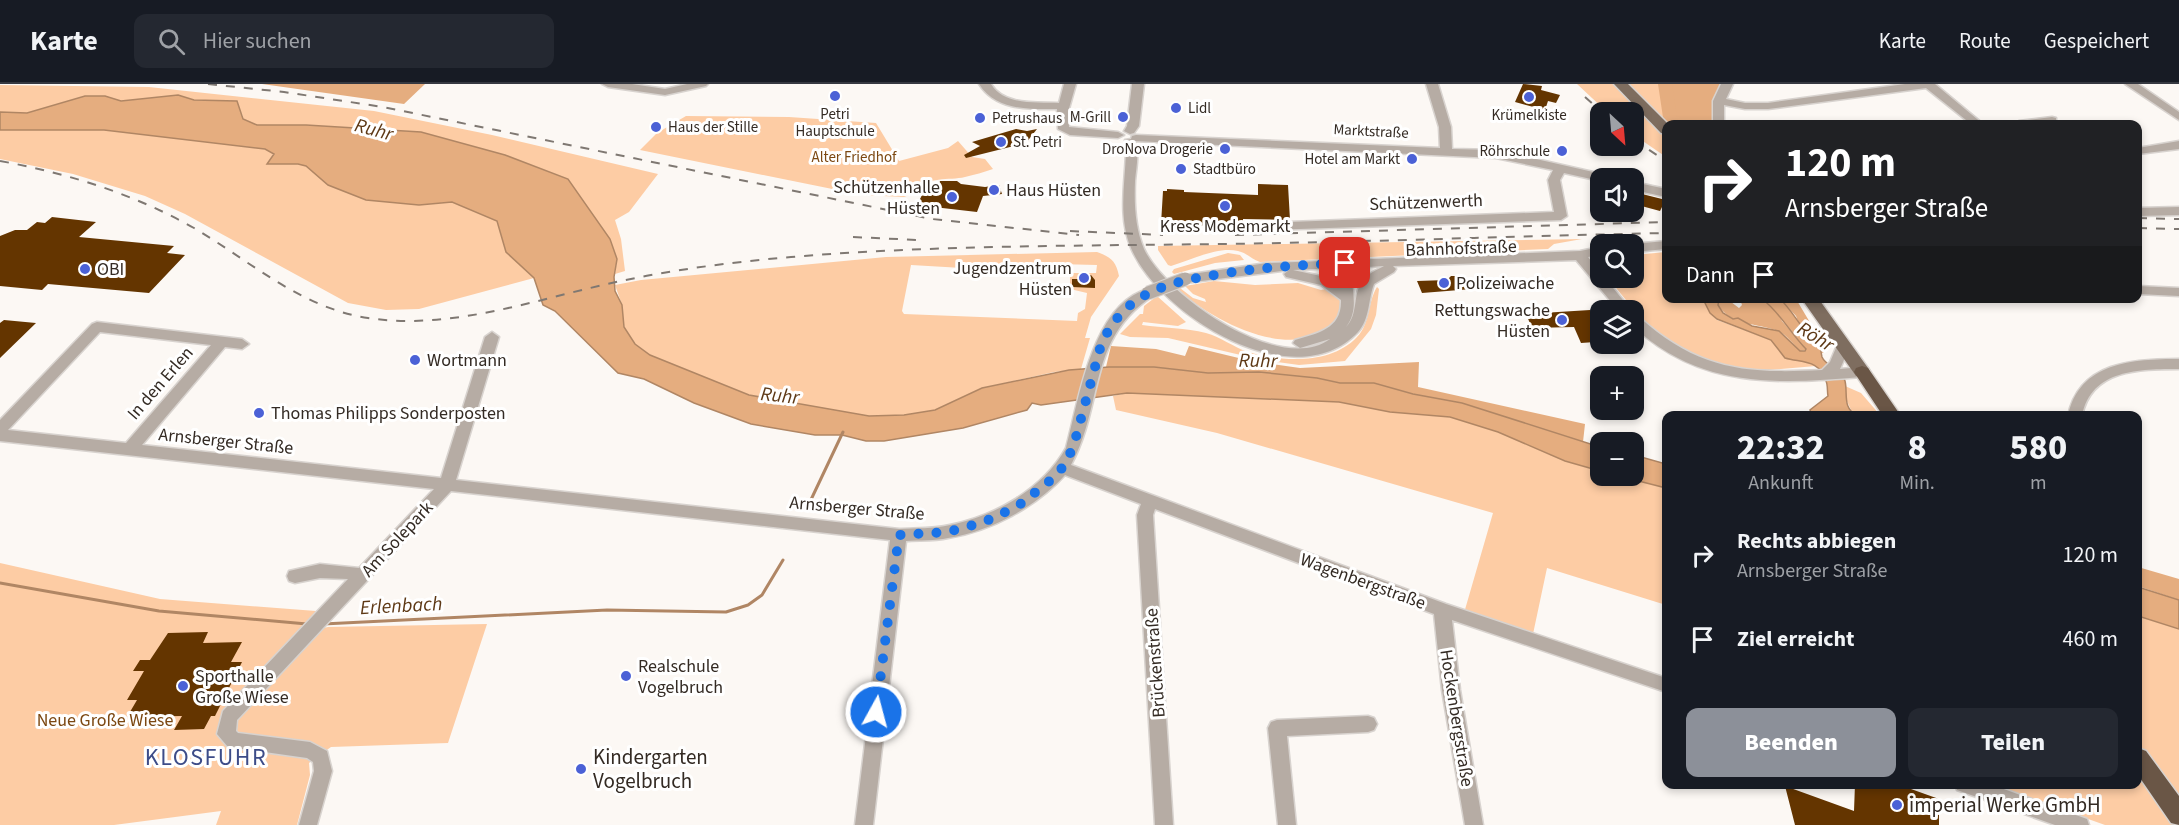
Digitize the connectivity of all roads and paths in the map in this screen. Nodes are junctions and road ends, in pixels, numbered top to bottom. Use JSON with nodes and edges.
{"nodes":[{"id":1,"x":608,"y":84,"type":"edge"},
{"id":2,"x":702,"y":84,"type":"edge"},
{"id":3,"x":985,"y":84,"type":"edge"},
{"id":4,"x":1070,"y":84,"type":"edge"},
{"id":5,"x":1138,"y":84,"type":"edge"},
{"id":6,"x":1432,"y":84,"type":"edge"},
{"id":7,"x":1621,"y":84,"type":"edge"},
{"id":8,"x":1727,"y":84,"type":"edge"},
{"id":9,"x":1929,"y":84,"type":"edge"},
{"id":10,"x":2131,"y":84,"type":"edge"},
{"id":11,"x":1719,"y":101,"type":"junction"},
{"id":12,"x":1064,"y":106,"type":"junction"},
{"id":13,"x":2179,"y":107,"type":"edge"},
{"id":14,"x":2167,"y":108,"type":"junction"},
{"id":15,"x":2179,"y":117,"type":"edge"},
{"id":16,"x":1718,"y":120,"type":"edge"},
{"id":17,"x":1972,"y":120,"type":"edge"},
{"id":18,"x":1662,"y":126,"type":"edge"},
{"id":19,"x":1128,"y":136,"type":"junction"},
{"id":20,"x":2179,"y":145,"type":"edge"},
{"id":21,"x":2142,"y":150,"type":"edge"},
{"id":22,"x":1446,"y":151,"type":"junction"},
{"id":23,"x":1560,"y":168,"type":"junction"},
{"id":24,"x":1590,"y":175,"type":"edge"},
{"id":25,"x":1644,"y":188,"type":"edge"},
{"id":26,"x":1662,"y":192,"type":"edge"},
{"id":27,"x":2179,"y":211,"type":"edge"},
{"id":28,"x":2142,"y":212,"type":"edge"},
{"id":29,"x":1243,"y":227,"type":"dead end"},
{"id":30,"x":1662,"y":245,"type":"edge"},
{"id":31,"x":1644,"y":247,"type":"edge"},
{"id":32,"x":1590,"y":252,"type":"edge"},
{"id":33,"x":1578,"y":254,"type":"junction"},
{"id":34,"x":1347,"y":268,"type":"junction"},
{"id":35,"x":1389,"y":269,"type":"junction"},
{"id":36,"x":1221,"y":274,"type":"junction"},
{"id":37,"x":1291,"y":274,"type":"junction"},
{"id":38,"x":2142,"y":290,"type":"edge"},
{"id":39,"x":2179,"y":292,"type":"edge"},
{"id":40,"x":1348,"y":298,"type":"junction"},
{"id":41,"x":1617,"y":300,"type":"edge"},
{"id":42,"x":1363,"y":302,"type":"junction"},
{"id":43,"x":1813,"y":303,"type":"edge"},
{"id":44,"x":1644,"y":329,"type":"edge"},
{"id":45,"x":1234,"y":335,"type":"junction"},
{"id":46,"x":492,"y":337,"type":"dead end"},
{"id":47,"x":222,"y":342,"type":"junction"},
{"id":48,"x":242,"y":344,"type":"dead end"},
{"id":49,"x":1843,"y":346,"type":"junction"},
{"id":50,"x":2179,"y":364,"type":"edge"},
{"id":51,"x":1862,"y":372,"type":"junction"},
{"id":52,"x":1826,"y":375,"type":"junction"},
{"id":53,"x":1889,"y":411,"type":"edge"},
{"id":54,"x":2075,"y":411,"type":"edge"},
{"id":55,"x":0,"y":429,"type":"edge"},
{"id":56,"x":0,"y":435,"type":"edge"},
{"id":57,"x":129,"y":450,"type":"junction"},
{"id":58,"x":1062,"y":468,"type":"junction"},
{"id":59,"x":447,"y":485,"type":"junction"},
{"id":60,"x":1149,"y":502,"type":"junction"},
{"id":61,"x":899,"y":535,"type":"junction"},
{"id":62,"x":363,"y":575,"type":"junction"},
{"id":63,"x":295,"y":576,"type":"dead end"},
{"id":64,"x":1442,"y":610,"type":"junction"},
{"id":65,"x":1662,"y":684,"type":"edge"},
{"id":66,"x":1368,"y":724,"type":"dead end"},
{"id":67,"x":2142,"y":764,"type":"edge"},
{"id":68,"x":1977,"y":789,"type":"edge"},
{"id":69,"x":2179,"y":815,"type":"edge"},
{"id":70,"x":2069,"y":823,"type":"edge"},
{"id":71,"x":308,"y":825,"type":"edge"},
{"id":72,"x":864,"y":825,"type":"edge"},
{"id":73,"x":1164,"y":825,"type":"edge"},
{"id":74,"x":1287,"y":825,"type":"edge"},
{"id":75,"x":1474,"y":825,"type":"edge"}],
"edges":[{"from":1,"to":2,"type":"street"},
{"from":3,"to":12,"type":"street"},
{"from":4,"to":12,"type":"street"},
{"from":5,"to":19,"type":"street"},
{"from":6,"to":22,"type":"street"},
{"from":7,"to":18,"type":"main road"},
{"from":8,"to":11,"type":"street"},
{"from":9,"to":11,"type":"street"},
{"from":9,"to":17,"type":"street"},
{"from":10,"to":14,"type":"street"},
{"from":11,"to":16,"type":"street"},
{"from":12,"to":19,"type":"street","name":"Marktstraße"},
{"from":13,"to":14,"type":"street"},
{"from":14,"to":15,"type":"street"},
{"from":19,"to":22,"type":"street","name":"Marktstraße"},
{"from":19,"to":45,"type":"street"},
{"from":20,"to":21,"type":"street"},
{"from":22,"to":23,"type":"street","name":"Marktstraße"},
{"from":23,"to":24,"type":"street","name":"Marktstraße"},
{"from":23,"to":29,"type":"street","name":"Schützenwerth"},
{"from":25,"to":26,"type":"street"},
{"from":27,"to":28,"type":"street"},
{"from":30,"to":31,"type":"street"},
{"from":32,"to":33,"type":"street","name":"Bahnhofstraße"},
{"from":33,"to":34,"type":"street","name":"Bahnhofstraße"},
{"from":33,"to":35,"type":"street","name":"Bahnhofstraße"},
{"from":33,"to":41,"type":"street"},
{"from":34,"to":35,"type":"street","name":"Bahnhofstraße"},
{"from":34,"to":36,"type":"street","name":"Arnsberger Straße"},
{"from":34,"to":37,"type":"street","name":"Arnsberger Straße"},
{"from":34,"to":40,"type":"street"},
{"from":34,"to":42,"type":"street"},
{"from":35,"to":42,"type":"street"},
{"from":36,"to":37,"type":"street","name":"Arnsberger Straße"},
{"from":36,"to":58,"type":"street","name":"Arnsberger Straße","bridge":true},
{"from":37,"to":40,"type":"street","name":"Arnsberger Straße"},
{"from":38,"to":39,"type":"street"},
{"from":40,"to":45,"type":"street"},
{"from":42,"to":45,"type":"street"},
{"from":43,"to":49,"type":"main road"},
{"from":44,"to":52,"type":"street"},
{"from":46,"to":59,"type":"street"},
{"from":47,"to":48,"type":"street","name":"In den Erlen"},
{"from":47,"to":55,"type":"street","name":"In den Erlen"},
{"from":47,"to":57,"type":"street","name":"In den Erlen"},
{"from":49,"to":51,"type":"main road"},
{"from":49,"to":52,"type":"street"},
{"from":50,"to":54,"type":"street"},
{"from":51,"to":52,"type":"street"},
{"from":51,"to":53,"type":"highway"},
{"from":56,"to":57,"type":"street","name":"Arnsberger Straße"},
{"from":57,"to":59,"type":"street","name":"Arnsberger Straße"},
{"from":58,"to":60,"type":"street","name":"Wagenbergstraße"},
{"from":58,"to":61,"type":"street","name":"Arnsberger Straße"},
{"from":59,"to":61,"type":"street","name":"Arnsberger Straße"},
{"from":59,"to":62,"type":"street","name":"Am Solepark"},
{"from":60,"to":64,"type":"street","name":"Wagenbergstraße"},
{"from":60,"to":73,"type":"street","name":"Brückenstraße"},
{"from":61,"to":72,"type":"street"},
{"from":62,"to":63,"type":"street"},
{"from":62,"to":71,"type":"street","name":"Am Solepark"},
{"from":64,"to":65,"type":"street","name":"Wagenbergstraße"},
{"from":64,"to":75,"type":"street","name":"Hockenbergstraße"},
{"from":66,"to":74,"type":"street"},
{"from":67,"to":69,"type":"highway"},
{"from":68,"to":70,"type":"street"}]}
